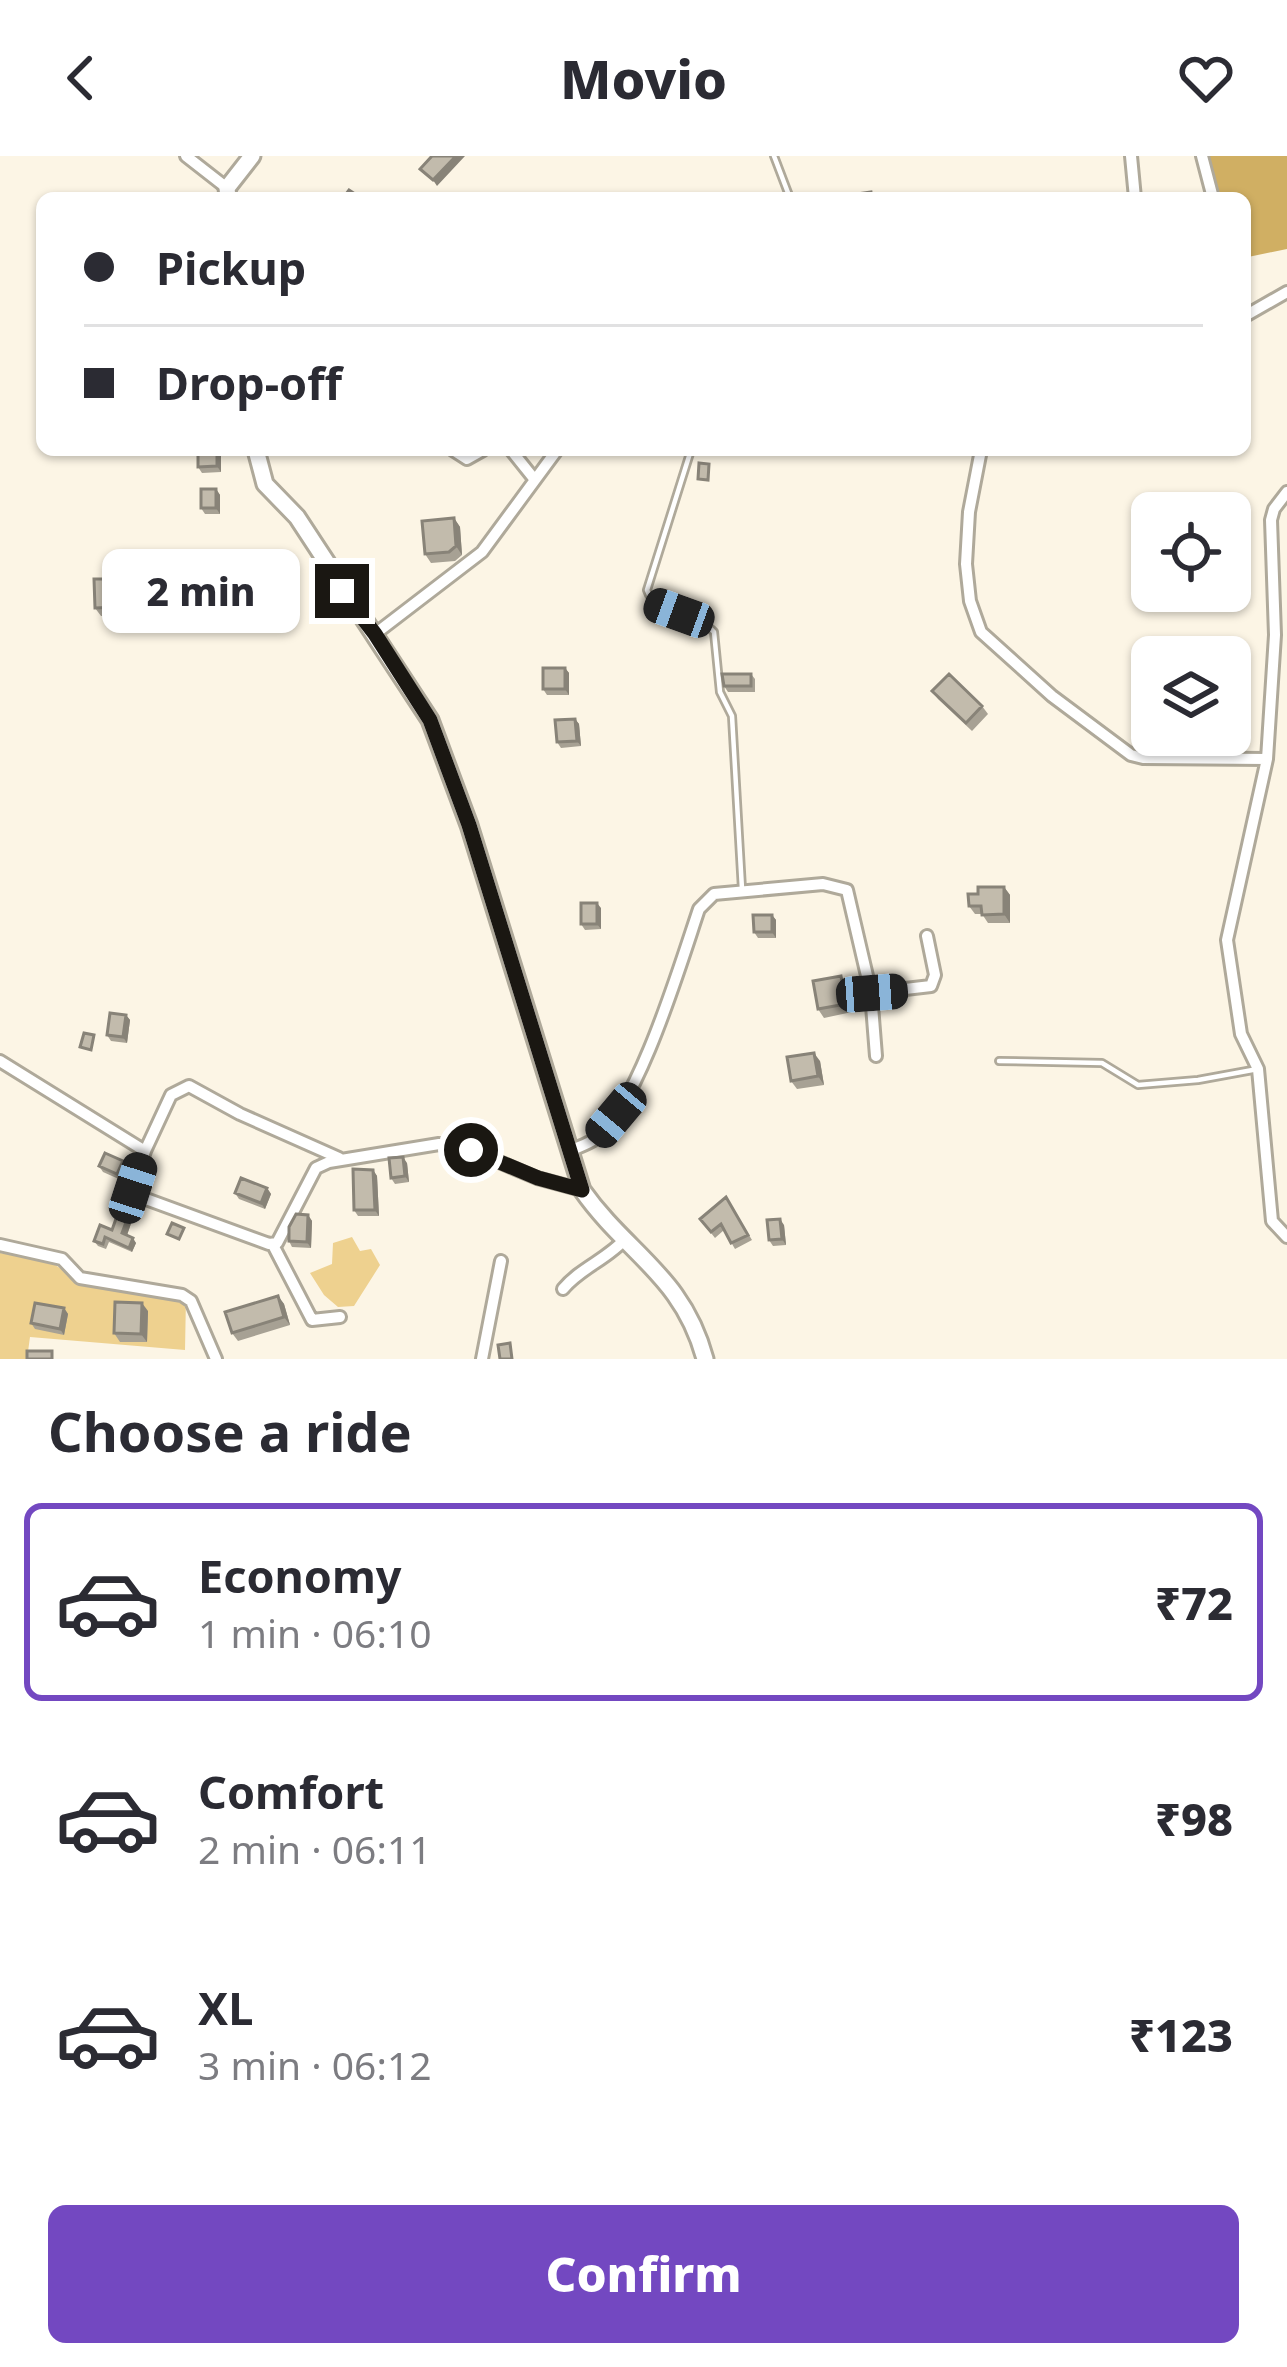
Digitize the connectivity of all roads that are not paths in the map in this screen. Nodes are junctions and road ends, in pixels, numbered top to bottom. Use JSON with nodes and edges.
{"nodes":[{"id":1,"x":186,"y":156,"type":"edge"},
{"id":2,"x":252,"y":156,"type":"edge"},
{"id":3,"x":774,"y":156,"type":"edge"},
{"id":4,"x":1131,"y":156,"type":"edge"},
{"id":5,"x":1202,"y":156,"type":"edge"},
{"id":6,"x":226,"y":192,"type":"edge"},
{"id":7,"x":228,"y":192,"type":"edge"},
{"id":8,"x":788,"y":192,"type":"edge"},
{"id":9,"x":1134,"y":192,"type":"edge"},
{"id":10,"x":1211,"y":192,"type":"edge"},
{"id":11,"x":1287,"y":292,"type":"edge"},
{"id":12,"x":1251,"y":313,"type":"edge"},
{"id":13,"x":258,"y":456,"type":"edge"},
{"id":14,"x":516,"y":456,"type":"edge"},
{"id":15,"x":553,"y":456,"type":"edge"},
{"id":16,"x":689,"y":456,"type":"edge"},
{"id":17,"x":980,"y":456,"type":"edge"},
{"id":18,"x":536,"y":480,"type":"junction"},
{"id":19,"x":1287,"y":492,"type":"edge"},
{"id":20,"x":375,"y":634,"type":"junction"},
{"id":21,"x":1271,"y":699,"type":"junction"},
{"id":22,"x":1287,"y":700,"type":"edge"},
{"id":23,"x":1267,"y":759,"type":"junction"},
{"id":24,"x":742,"y":890,"type":"junction"},
{"id":25,"x":926,"y":936,"type":"dead end"},
{"id":26,"x":872,"y":993,"type":"junction"},
{"id":27,"x":876,"y":1056,"type":"dead end"},
{"id":28,"x":0,"y":1061,"type":"edge"},
{"id":29,"x":999,"y":1061,"type":"dead end"},
{"id":30,"x":1258,"y":1069,"type":"junction"},
{"id":31,"x":570,"y":1150,"type":"junction"},
{"id":32,"x":145,"y":1151,"type":"junction"},
{"id":33,"x":343,"y":1160,"type":"junction"},
{"id":34,"x":582,"y":1190,"type":"junction"},
{"id":35,"x":1287,"y":1237,"type":"edge"},
{"id":36,"x":626,"y":1238,"type":"junction"},
{"id":37,"x":0,"y":1245,"type":"edge"},
{"id":38,"x":273,"y":1245,"type":"junction"},
{"id":39,"x":501,"y":1261,"type":"dead end"},
{"id":40,"x":563,"y":1289,"type":"dead end"},
{"id":41,"x":340,"y":1317,"type":"dead end"},
{"id":42,"x":216,"y":1359,"type":"edge"},
{"id":43,"x":482,"y":1359,"type":"edge"},
{"id":44,"x":705,"y":1359,"type":"edge"}],
"edges":[{"from":1,"to":6,"type":"street"},
{"from":2,"to":7,"type":"street"},
{"from":3,"to":8,"type":"lane"},
{"from":4,"to":9,"type":"street"},
{"from":5,"to":10,"type":"street"},
{"from":11,"to":12,"type":"street"},
{"from":13,"to":20,"type":"street"},
{"from":14,"to":18,"type":"street"},
{"from":15,"to":18,"type":"street"},
{"from":16,"to":24,"type":"lane"},
{"from":17,"to":23,"type":"street"},
{"from":18,"to":20,"type":"street"},
{"from":19,"to":21,"type":"street"},
{"from":20,"to":31,"type":"street"},
{"from":21,"to":22,"type":"lane"},
{"from":21,"to":23,"type":"street"},
{"from":23,"to":30,"type":"street"},
{"from":24,"to":26,"type":"street"},
{"from":24,"to":31,"type":"street"},
{"from":25,"to":26,"type":"street"},
{"from":26,"to":27,"type":"street"},
{"from":28,"to":32,"type":"street"},
{"from":29,"to":30,"type":"lane"},
{"from":30,"to":35,"type":"street"},
{"from":31,"to":34,"type":"street"},
{"from":32,"to":33,"type":"street"},
{"from":32,"to":38,"type":"street"},
{"from":33,"to":34,"type":"street"},
{"from":33,"to":38,"type":"street"},
{"from":34,"to":36,"type":"street"},
{"from":36,"to":40,"type":"street"},
{"from":36,"to":44,"type":"street"},
{"from":37,"to":42,"type":"street"},
{"from":38,"to":41,"type":"street"},
{"from":39,"to":43,"type":"street"}]}
